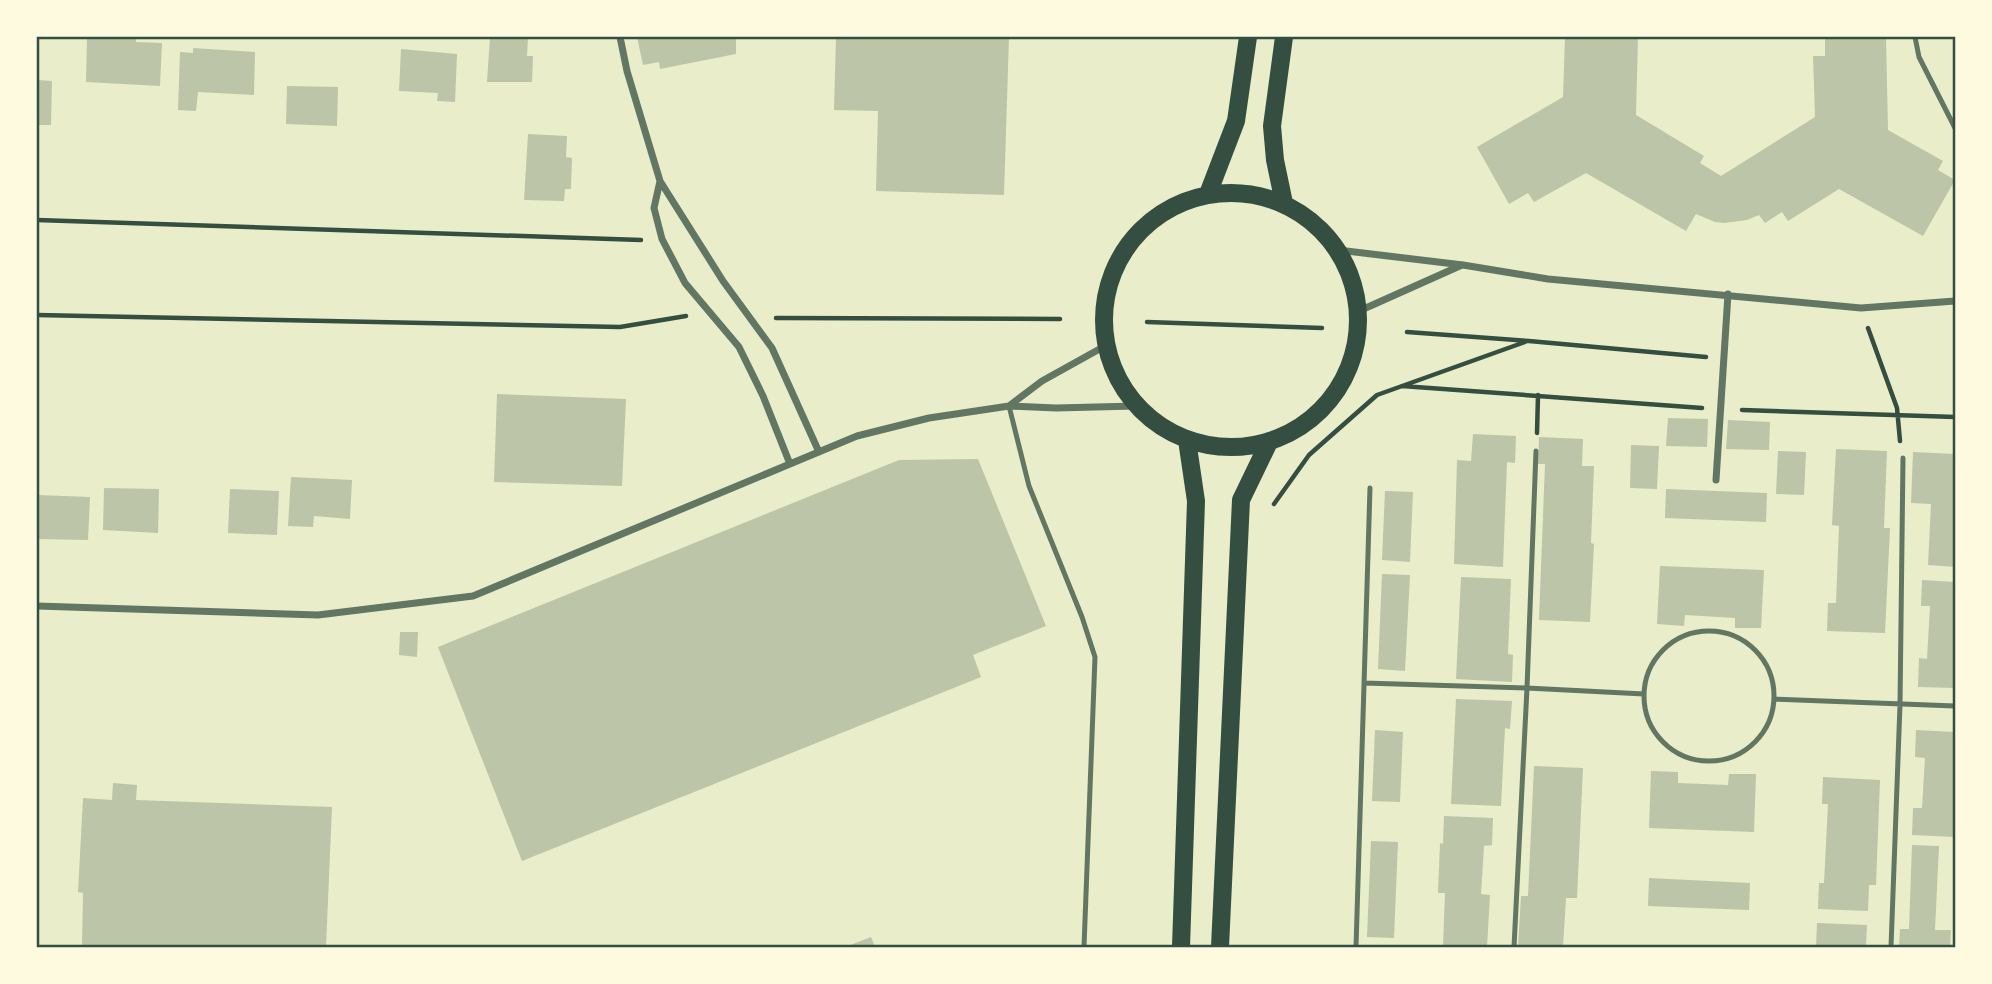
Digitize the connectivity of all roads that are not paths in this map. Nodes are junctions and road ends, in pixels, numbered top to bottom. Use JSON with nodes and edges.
{"nodes":[{"id":1,"x":620,"y":37,"type":"edge"},
{"id":2,"x":1248,"y":37,"type":"edge"},
{"id":3,"x":1284,"y":37,"type":"edge"},
{"id":4,"x":1915,"y":37,"type":"edge"},
{"id":5,"x":1955,"y":128,"type":"edge"},
{"id":6,"x":660,"y":181,"type":"junction"},
{"id":7,"x":1209,"y":194,"type":"junction"},
{"id":8,"x":1284,"y":204,"type":"junction"},
{"id":9,"x":1338,"y":250,"type":"junction"},
{"id":10,"x":1463,"y":265,"type":"junction"},
{"id":11,"x":1728,"y":294,"type":"junction"},
{"id":12,"x":1955,"y":301,"type":"edge"},
{"id":13,"x":1359,"y":311,"type":"junction"},
{"id":14,"x":1105,"y":346,"type":"junction"},
{"id":15,"x":1009,"y":406,"type":"junction"},
{"id":16,"x":1136,"y":406,"type":"junction"},
{"id":17,"x":1187,"y":440,"type":"junction"},
{"id":18,"x":1269,"y":442,"type":"junction"},
{"id":19,"x":1536,"y":450,"type":"road end"},
{"id":20,"x":819,"y":452,"type":"junction"},
{"id":21,"x":1903,"y":458,"type":"road end"},
{"id":22,"x":790,"y":464,"type":"junction"},
{"id":23,"x":1716,"y":480,"type":"dead end"},
{"id":24,"x":1370,"y":488,"type":"dead end"},
{"id":25,"x":37,"y":606,"type":"edge"},
{"id":26,"x":1364,"y":684,"type":"junction"},
{"id":27,"x":1527,"y":688,"type":"junction"},
{"id":28,"x":1644,"y":694,"type":"junction"},
{"id":29,"x":1774,"y":699,"type":"junction"},
{"id":30,"x":1900,"y":705,"type":"junction"},
{"id":31,"x":1955,"y":706,"type":"edge"},
{"id":32,"x":1084,"y":947,"type":"edge"},
{"id":33,"x":1181,"y":947,"type":"edge"},
{"id":34,"x":1220,"y":947,"type":"edge"},
{"id":35,"x":1356,"y":947,"type":"edge"},
{"id":36,"x":1514,"y":947,"type":"edge"},
{"id":37,"x":1891,"y":947,"type":"edge"}],
"edges":[{"from":1,"to":6,"type":"street"},
{"from":2,"to":7,"type":"main road"},
{"from":3,"to":8,"type":"main road"},
{"from":4,"to":5,"type":"lane"},
{"from":6,"to":20,"type":"street"},
{"from":6,"to":22,"type":"street"},
{"from":7,"to":8,"type":"main road"},
{"from":7,"to":14,"type":"main road"},
{"from":8,"to":9,"type":"main road"},
{"from":9,"to":10,"type":"street"},
{"from":9,"to":13,"type":"main road"},
{"from":10,"to":11,"type":"street"},
{"from":10,"to":13,"type":"street"},
{"from":11,"to":12,"type":"street"},
{"from":11,"to":23,"type":"street"},
{"from":13,"to":18,"type":"main road"},
{"from":14,"to":15,"type":"street"},
{"from":14,"to":16,"type":"main road"},
{"from":15,"to":16,"type":"street"},
{"from":15,"to":20,"type":"street"},
{"from":15,"to":32,"type":"lane"},
{"from":16,"to":17,"type":"main road"},
{"from":17,"to":18,"type":"main road"},
{"from":17,"to":33,"type":"main road"},
{"from":18,"to":34,"type":"main road"},
{"from":19,"to":27,"type":"lane"},
{"from":20,"to":22,"type":"street"},
{"from":21,"to":30,"type":"lane"},
{"from":22,"to":25,"type":"street"},
{"from":24,"to":26,"type":"lane"},
{"from":26,"to":27,"type":"lane"},
{"from":26,"to":35,"type":"lane"},
{"from":27,"to":28,"type":"lane"},
{"from":27,"to":36,"type":"lane"},
{"from":28,"to":29,"type":"lane"},
{"from":28,"to":29,"type":"lane"},
{"from":29,"to":30,"type":"lane"},
{"from":30,"to":31,"type":"lane"},
{"from":30,"to":37,"type":"lane"}]}
